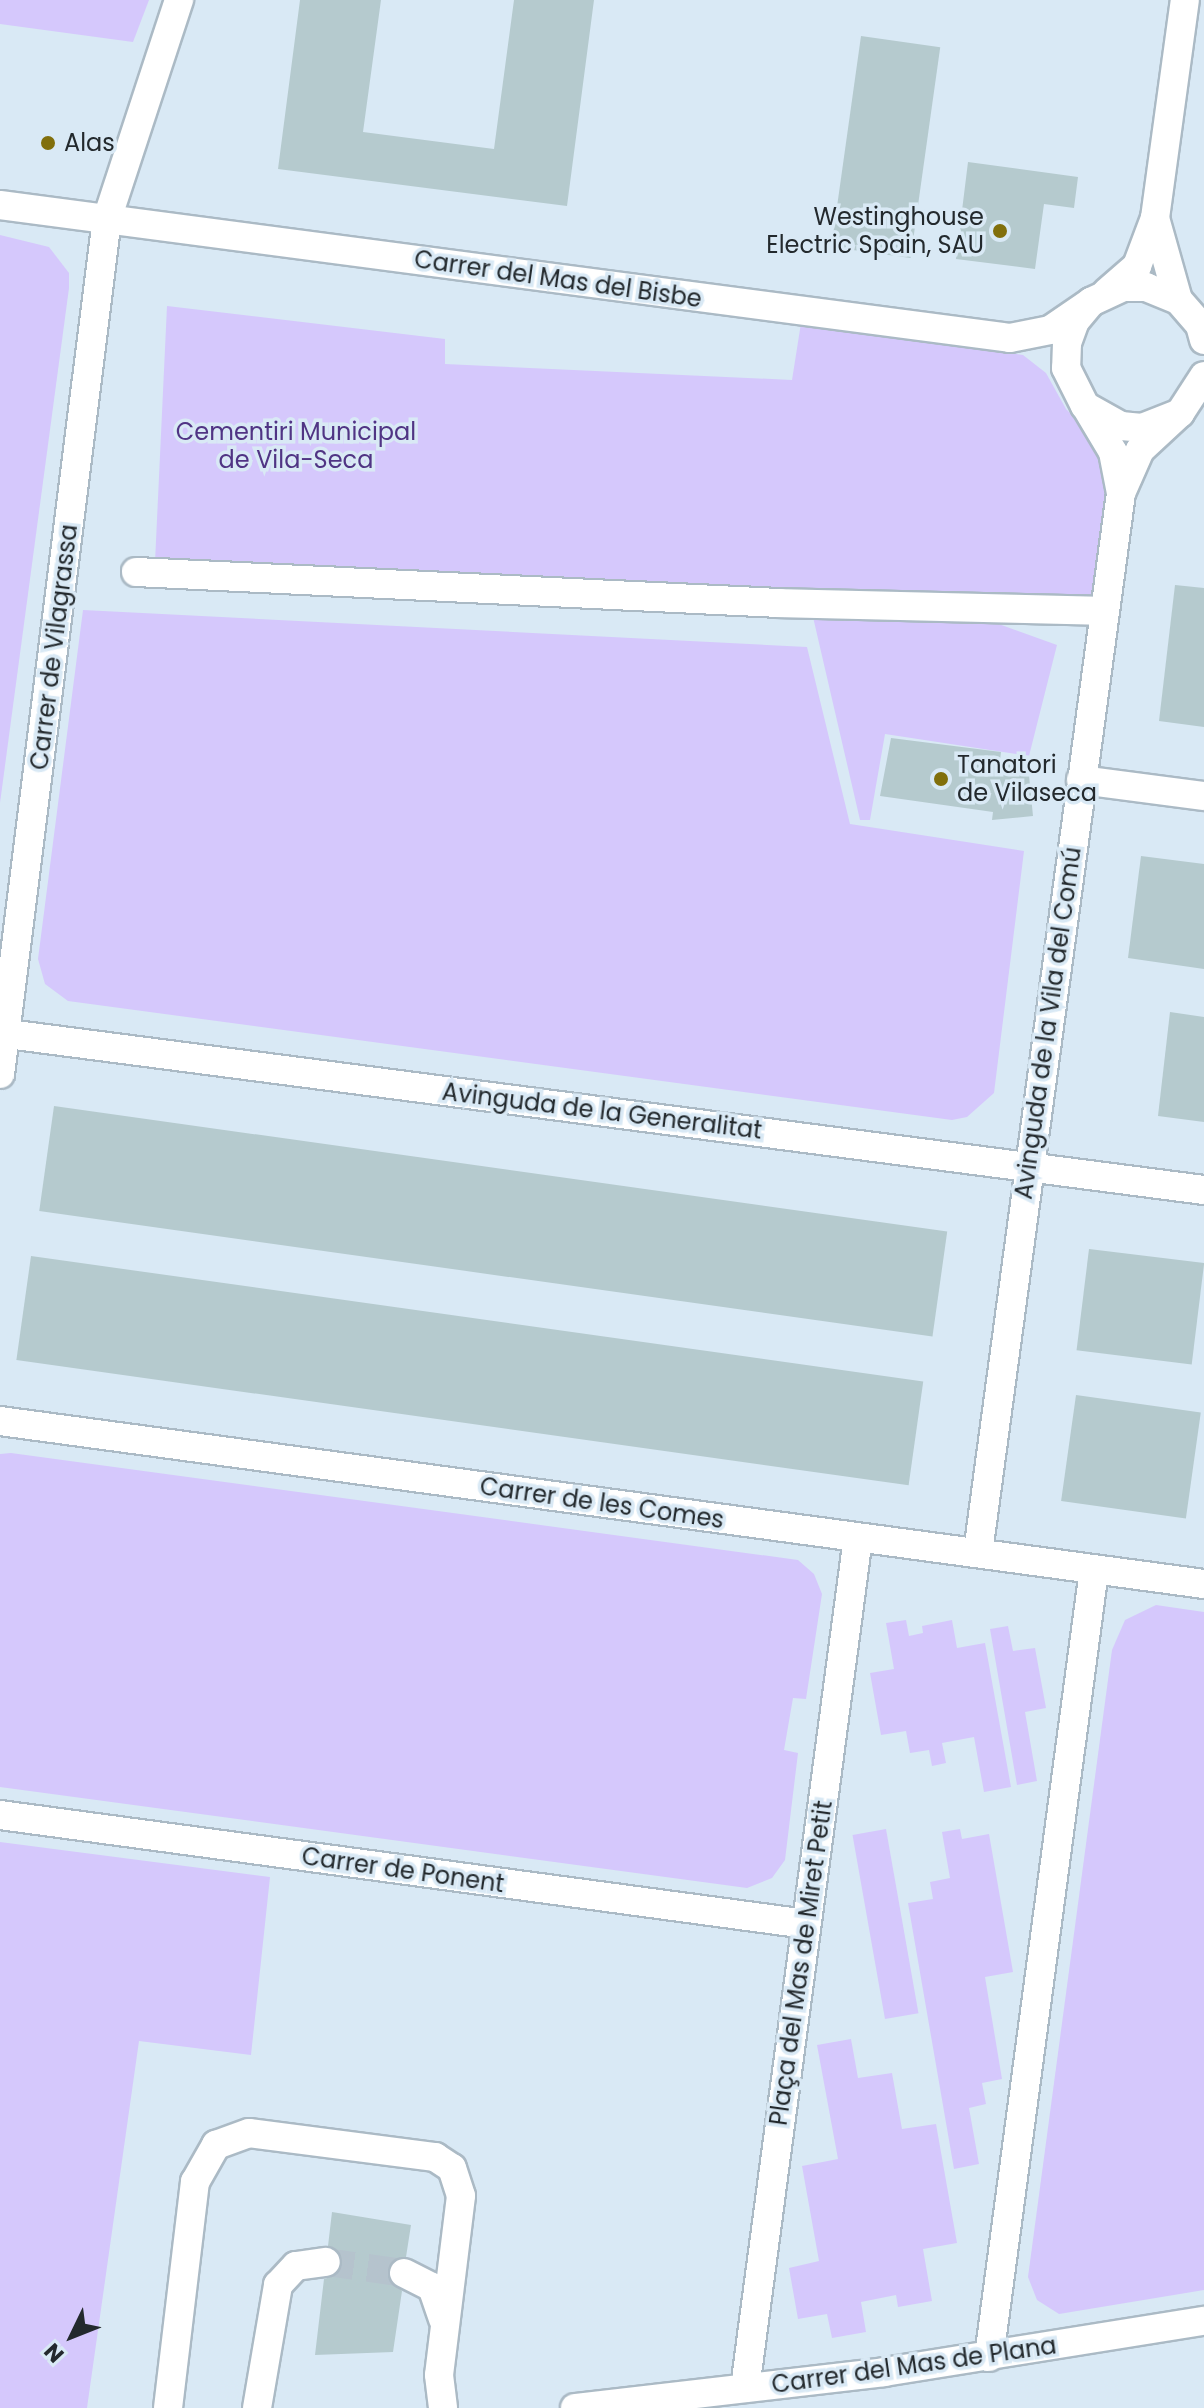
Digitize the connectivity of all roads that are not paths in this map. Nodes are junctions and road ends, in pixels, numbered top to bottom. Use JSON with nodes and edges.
{"nodes":[{"id":1,"x":179,"y":0,"type":"edge"},
{"id":2,"x":1185,"y":0,"type":"edge"},
{"id":3,"x":0,"y":205,"type":"edge"},
{"id":4,"x":1155,"y":218,"type":"junction"},
{"id":5,"x":107,"y":219,"type":"junction"},
{"id":6,"x":1097,"y":298,"type":"junction"},
{"id":7,"x":1191,"y":309,"type":"edge"},
{"id":8,"x":1010,"y":338,"type":"junction"},
{"id":9,"x":1204,"y":340,"type":"edge"},
{"id":10,"x":1196,"y":391,"type":"edge"},
{"id":11,"x":1080,"y":398,"type":"junction"},
{"id":12,"x":1121,"y":493,"type":"junction"},
{"id":13,"x":136,"y":572,"type":"dead end"},
{"id":14,"x":1105,"y":611,"type":"junction"},
{"id":15,"x":1081,"y":780,"type":"junction"},
{"id":16,"x":1204,"y":796,"type":"edge"},
{"id":17,"x":3,"y":1034,"type":"edge"},
{"id":18,"x":0,"y":1074,"type":"edge"},
{"id":19,"x":1029,"y":1166,"type":"junction"},
{"id":20,"x":1204,"y":1190,"type":"edge"},
{"id":21,"x":0,"y":1421,"type":"edge"},
{"id":22,"x":858,"y":1538,"type":"junction"},
{"id":23,"x":978,"y":1552,"type":"junction"},
{"id":24,"x":1094,"y":1570,"type":"junction"},
{"id":25,"x":1204,"y":1584,"type":"edge"},
{"id":26,"x":0,"y":1815,"type":"edge"},
{"id":27,"x":806,"y":1924,"type":"junction"},
{"id":28,"x":326,"y":2262,"type":"tunnel mouth"},
{"id":29,"x":404,"y":2273,"type":"tunnel mouth"},
{"id":30,"x":1204,"y":2321,"type":"edge"},
{"id":31,"x":445,"y":2330,"type":"junction"},
{"id":32,"x":989,"y":2357,"type":"junction"},
{"id":33,"x":745,"y":2388,"type":"junction"},
{"id":34,"x":168,"y":2408,"type":"edge"},
{"id":35,"x":257,"y":2408,"type":"edge"},
{"id":36,"x":443,"y":2408,"type":"edge"},
{"id":37,"x":575,"y":2408,"type":"edge"}],
"edges":[{"from":1,"to":5,"type":"street","name":"Carrer de Vilagrassa"},
{"from":2,"to":4,"type":"street"},
{"from":3,"to":5,"type":"street","name":"Carrer del Mas del Bisbe"},
{"from":4,"to":6,"type":"street"},
{"from":4,"to":7,"type":"street"},
{"from":5,"to":8,"type":"street","name":"Carrer del Mas del Bisbe"},
{"from":5,"to":17,"type":"street","name":"Carrer de Vilagrassa"},
{"from":6,"to":7,"type":"street"},
{"from":6,"to":8,"type":"street","name":"Carrer del Mas del Bisbe"},
{"from":6,"to":11,"type":"street"},
{"from":7,"to":9,"type":"street"},
{"from":8,"to":11,"type":"street","name":"Carrer del Mas del Bisbe"},
{"from":10,"to":11,"type":"street"},
{"from":10,"to":12,"type":"street","name":"Avinguda de la Vila del Comú"},
{"from":11,"to":12,"type":"street","name":"Avinguda de la Vila del Comú"},
{"from":12,"to":14,"type":"street","name":"Avinguda de la Vila del Comú"},
{"from":13,"to":14,"type":"street"},
{"from":14,"to":15,"type":"street","name":"Avinguda de la Vila del Comú"},
{"from":15,"to":16,"type":"street"},
{"from":15,"to":19,"type":"street","name":"Avinguda de la Vila del Comú"},
{"from":17,"to":18,"type":"street","name":"Carrer de Vilagrassa"},
{"from":17,"to":19,"type":"street","name":"Avinguda de la Generalitat"},
{"from":19,"to":20,"type":"street","name":"Avinguda de la Generalitat"},
{"from":19,"to":23,"type":"street","name":"Avinguda de la Vila del Comú"},
{"from":21,"to":22,"type":"street","name":"Carrer de les Comes"},
{"from":22,"to":23,"type":"street","name":"Carrer de les Comes"},
{"from":22,"to":27,"type":"street","name":"Plaça del Mas de Miret Petit"},
{"from":23,"to":24,"type":"street","name":"Carrer de les Comes"},
{"from":24,"to":25,"type":"street","name":"Carrer de les Comes"},
{"from":24,"to":32,"type":"street"},
{"from":26,"to":27,"type":"street","name":"Carrer de Ponent"},
{"from":27,"to":33,"type":"street","name":"Plaça del Mas de Miret Petit"},
{"from":28,"to":35,"type":"street"},
{"from":29,"to":31,"type":"street"},
{"from":30,"to":32,"type":"street","name":"Carrer del Mas de Plana"},
{"from":31,"to":34,"type":"street"},
{"from":31,"to":36,"type":"street"},
{"from":32,"to":33,"type":"street","name":"Carrer del Mas de Plana"},
{"from":33,"to":37,"type":"street","name":"Carrer del Mas de Plana"}]}
